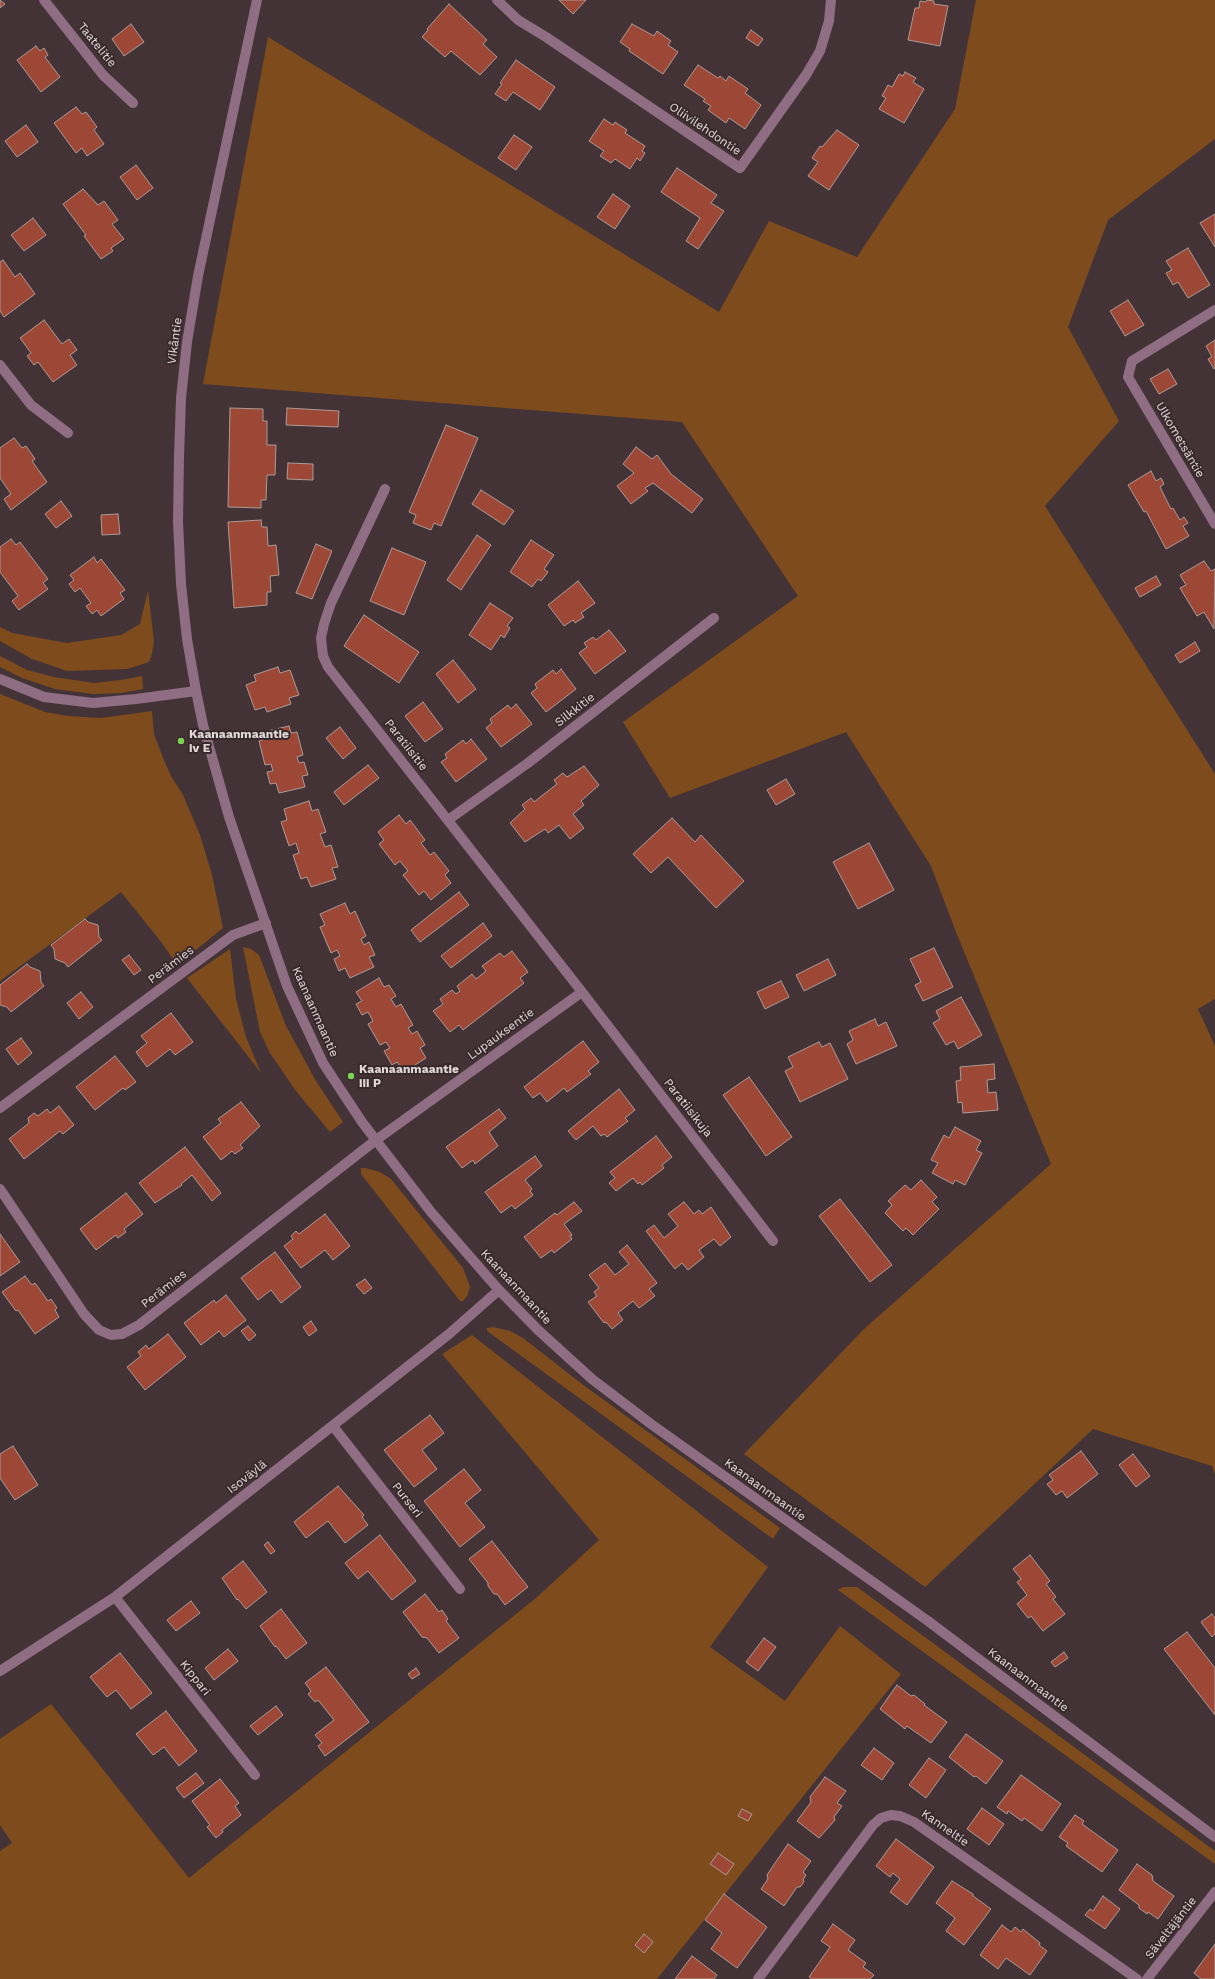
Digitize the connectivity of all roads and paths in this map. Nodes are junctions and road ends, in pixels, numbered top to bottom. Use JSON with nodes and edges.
{"nodes":[{"id":1,"x":44,"y":0,"type":"edge"},
{"id":2,"x":257,"y":0,"type":"edge"},
{"id":3,"x":498,"y":0,"type":"edge"},
{"id":4,"x":831,"y":0,"type":"edge"},
{"id":5,"x":133,"y":103,"type":"dead end"},
{"id":6,"x":1215,"y":310,"type":"edge"},
{"id":7,"x":0,"y":365,"type":"edge"},
{"id":8,"x":68,"y":433,"type":"dead end"},
{"id":9,"x":385,"y":489,"type":"dead end"},
{"id":10,"x":1215,"y":524,"type":"edge"},
{"id":11,"x":714,"y":618,"type":"dead end"},
{"id":12,"x":0,"y":680,"type":"edge"},
{"id":13,"x":196,"y":690,"type":"junction"},
{"id":14,"x":448,"y":820,"type":"junction"},
{"id":15,"x":266,"y":923,"type":"junction"},
{"id":16,"x":582,"y":992,"type":"junction"},
{"id":17,"x":0,"y":1108,"type":"edge"},
{"id":18,"x":376,"y":1140,"type":"junction"},
{"id":19,"x":0,"y":1189,"type":"edge"},
{"id":20,"x":774,"y":1241,"type":"dead end"},
{"id":21,"x":499,"y":1290,"type":"junction"},
{"id":22,"x":333,"y":1426,"type":"junction"},
{"id":23,"x":460,"y":1589,"type":"dead end"},
{"id":24,"x":115,"y":1597,"type":"junction"},
{"id":25,"x":0,"y":1671,"type":"edge"},
{"id":26,"x":255,"y":1775,"type":"dead end"},
{"id":27,"x":1215,"y":1837,"type":"edge"},
{"id":28,"x":1215,"y":1892,"type":"edge"},
{"id":29,"x":758,"y":1979,"type":"edge"},
{"id":30,"x":1136,"y":1979,"type":"edge"},
{"id":31,"x":1147,"y":1979,"type":"edge"}],
"edges":[{"from":1,"to":5,"type":"street","name":"Taatelitie"},
{"from":2,"to":13,"type":"street","name":"Vikåntie"},
{"from":3,"to":4,"type":"street","name":"Oliivilehdontie"},
{"from":6,"to":10,"type":"street","name":"Ulkometsäntie"},
{"from":7,"to":8,"type":"street"},
{"from":9,"to":14,"type":"street","name":"Paratiisitie"},
{"from":11,"to":14,"type":"street","name":"Silkkitie"},
{"from":12,"to":13,"type":"street"},
{"from":13,"to":15,"type":"street","name":"Kaanaanmaantie"},
{"from":14,"to":16,"type":"street","name":"Paratiisitie"},
{"from":15,"to":17,"type":"street","name":"Perämies"},
{"from":15,"to":18,"type":"street","name":"Kaanaanmaantie"},
{"from":16,"to":18,"type":"street","name":"Lupauksentie"},
{"from":16,"to":20,"type":"street","name":"Paratiisikuja"},
{"from":18,"to":19,"type":"street","name":"Perämies"},
{"from":18,"to":21,"type":"street","name":"Kaanaanmaantie"},
{"from":21,"to":22,"type":"street","name":"Isoväylä"},
{"from":21,"to":27,"type":"street","name":"Kaanaanmaantie"},
{"from":22,"to":23,"type":"street","name":"Purseri"},
{"from":22,"to":24,"type":"street","name":"Isoväylä"},
{"from":24,"to":25,"type":"street","name":"Isoväylä"},
{"from":24,"to":26,"type":"street","name":"Kippari"},
{"from":28,"to":31,"type":"street","name":"Säveltäjäntie"},
{"from":29,"to":30,"type":"street","name":"Kanneltie"}]}
